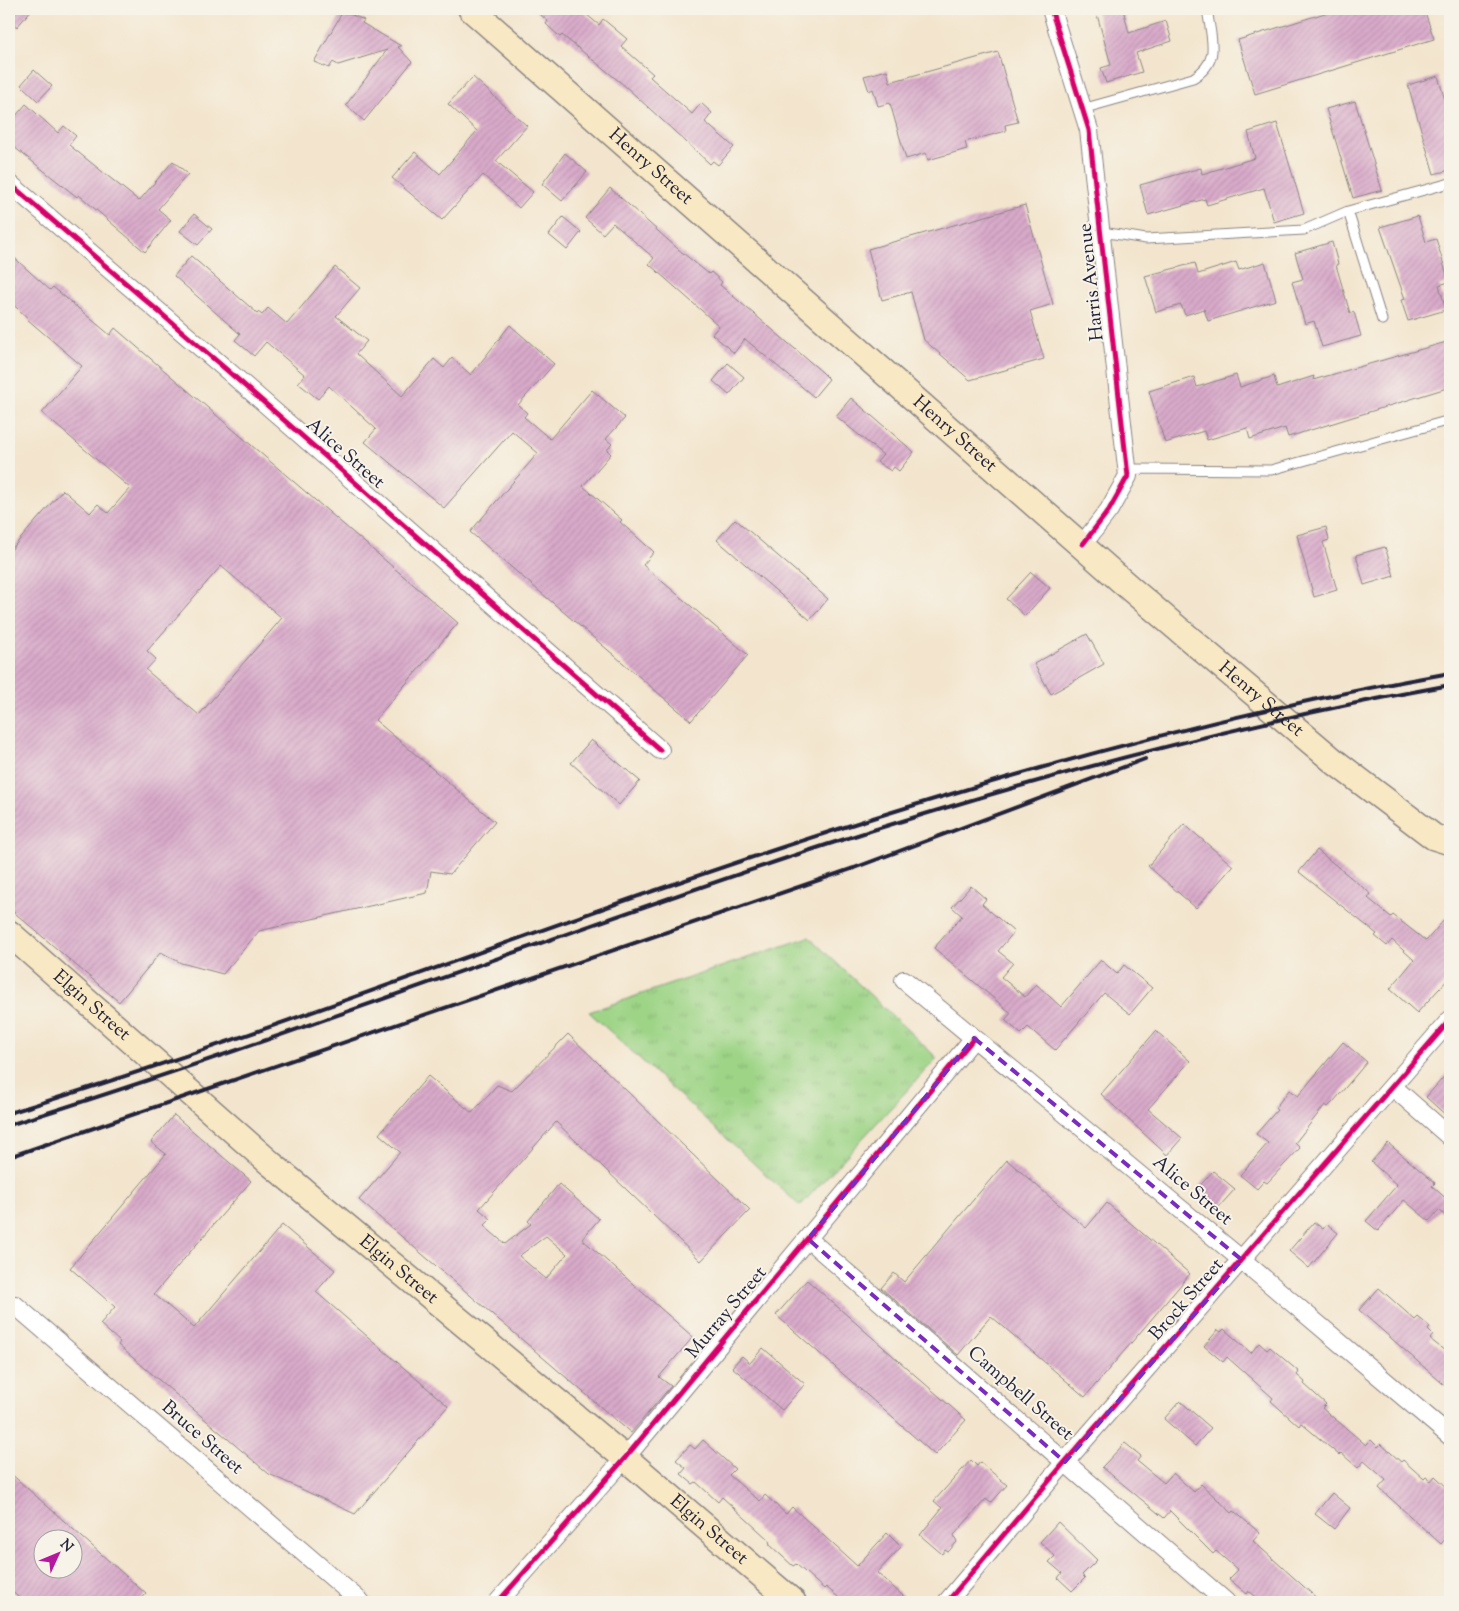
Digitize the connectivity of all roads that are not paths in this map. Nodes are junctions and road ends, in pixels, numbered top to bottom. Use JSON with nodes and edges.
{"nodes":[{"id":1,"x":471,"y":9,"type":"edge"},
{"id":2,"x":1051,"y":9,"type":"edge"},
{"id":3,"x":1211,"y":9,"type":"edge"},
{"id":4,"x":1082,"y":110,"type":"junction"},
{"id":5,"x":9,"y":182,"type":"edge"},
{"id":6,"x":1450,"y":183,"type":"edge"},
{"id":7,"x":1348,"y":211,"type":"junction"},
{"id":8,"x":1102,"y":232,"type":"junction"},
{"id":9,"x":1382,"y":320,"type":"dead end"},
{"id":10,"x":1450,"y":420,"type":"edge"},
{"id":11,"x":1128,"y":476,"type":"junction"},
{"id":12,"x":1083,"y":544,"type":"junction"},
{"id":13,"x":660,"y":750,"type":"dead end"},
{"id":14,"x":1450,"y":842,"type":"edge"},
{"id":15,"x":9,"y":933,"type":"edge"},
{"id":16,"x":904,"y":980,"type":"dead end"},
{"id":17,"x":1450,"y":1020,"type":"edge"},
{"id":18,"x":974,"y":1038,"type":"junction"},
{"id":19,"x":1393,"y":1087,"type":"junction"},
{"id":20,"x":1450,"y":1137,"type":"edge"},
{"id":21,"x":808,"y":1239,"type":"junction"},
{"id":22,"x":1242,"y":1260,"type":"junction"},
{"id":23,"x":15,"y":1305,"type":"dead end"},
{"id":24,"x":1450,"y":1436,"type":"edge"},
{"id":25,"x":626,"y":1458,"type":"junction"},
{"id":26,"x":1065,"y":1462,"type":"junction"},
{"id":27,"x":361,"y":1602,"type":"edge"},
{"id":28,"x":498,"y":1602,"type":"edge"},
{"id":29,"x":793,"y":1602,"type":"edge"},
{"id":30,"x":948,"y":1602,"type":"edge"},
{"id":31,"x":1226,"y":1602,"type":"edge"}],
"edges":[{"from":1,"to":12,"type":"main road","name":"Henry Street"},
{"from":2,"to":4,"type":"street","name":"Harris Avenue"},
{"from":3,"to":4,"type":"lane"},
{"from":4,"to":8,"type":"street","name":"Harris Avenue"},
{"from":5,"to":13,"type":"street","name":"Alice Street"},
{"from":6,"to":7,"type":"lane"},
{"from":7,"to":8,"type":"lane"},
{"from":7,"to":9,"type":"lane"},
{"from":8,"to":11,"type":"street","name":"Harris Avenue"},
{"from":10,"to":11,"type":"lane"},
{"from":11,"to":12,"type":"street"},
{"from":12,"to":14,"type":"main road","name":"Henry Street"},
{"from":15,"to":25,"type":"main road","name":"Elgin Street"},
{"from":16,"to":18,"type":"street","name":"Alice Street"},
{"from":17,"to":19,"type":"street","name":"Brock Street"},
{"from":18,"to":21,"type":"street","name":"Murray Street"},
{"from":18,"to":22,"type":"street","name":"Alice Street"},
{"from":19,"to":20,"type":"street"},
{"from":19,"to":22,"type":"street","name":"Brock Street"},
{"from":21,"to":25,"type":"street","name":"Murray Street"},
{"from":21,"to":26,"type":"street","name":"Campbell Street"},
{"from":22,"to":24,"type":"street","name":"Alice Street"},
{"from":22,"to":26,"type":"street","name":"Brock Street"},
{"from":23,"to":27,"type":"street","name":"Bruce Street"},
{"from":25,"to":28,"type":"street","name":"Murray Street"},
{"from":25,"to":29,"type":"main road","name":"Elgin Street"},
{"from":26,"to":30,"type":"street","name":"Brock Street"},
{"from":26,"to":31,"type":"street","name":"Campbell Street"}]}
